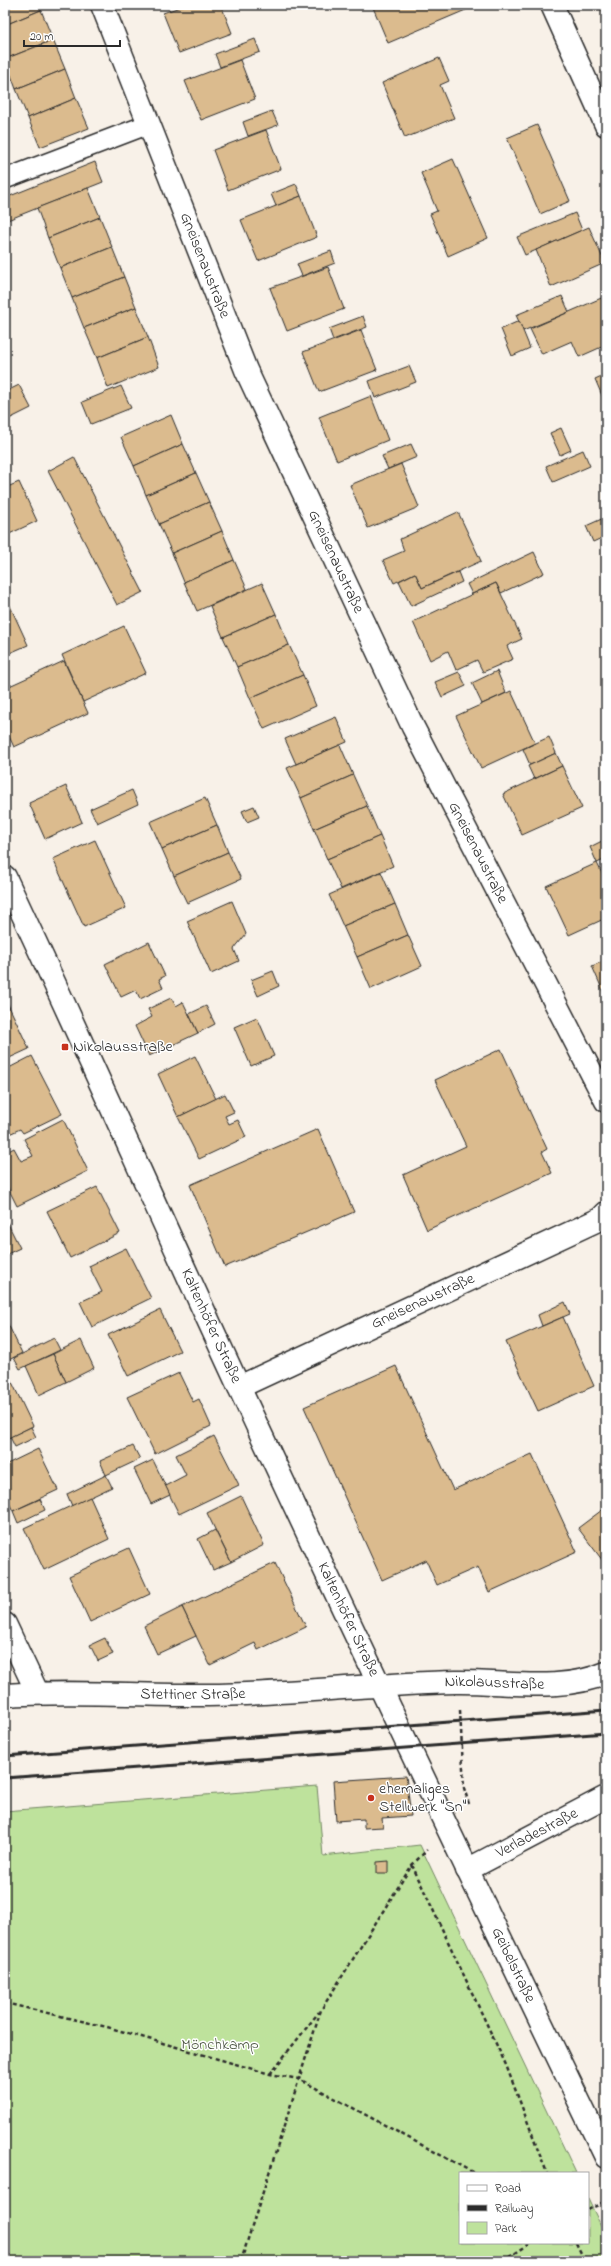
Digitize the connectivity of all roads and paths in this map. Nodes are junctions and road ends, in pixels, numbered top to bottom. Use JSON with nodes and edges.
{"nodes":[{"id":1,"x":102,"y":5,"type":"edge"},
{"id":2,"x":552,"y":5,"type":"edge"},
{"id":3,"x":148,"y":124,"type":"junction"},
{"id":4,"x":606,"y":125,"type":"edge"},
{"id":5,"x":5,"y":179,"type":"edge"},
{"id":6,"x":5,"y":877,"type":"edge"},
{"id":7,"x":606,"y":1101,"type":"edge"},
{"id":8,"x":606,"y":1213,"type":"edge"},
{"id":9,"x":239,"y":1387,"type":"junction"},
{"id":10,"x":5,"y":1624,"type":"edge"},
{"id":11,"x":606,"y":1673,"type":"edge"},
{"id":12,"x":458,"y":1682,"type":"junction"},
{"id":13,"x":381,"y":1685,"type":"junction"},
{"id":14,"x":37,"y":1692,"type":"junction"},
{"id":15,"x":5,"y":1694,"type":"edge"},
{"id":16,"x":423,"y":1773,"type":"joint"},
{"id":17,"x":464,"y":1788,"type":"dead end"},
{"id":18,"x":606,"y":1797,"type":"edge"},
{"id":19,"x":431,"y":1846,"type":"dead end"},
{"id":20,"x":412,"y":1865,"type":"junction"},
{"id":21,"x":467,"y":1870,"type":"junction"},
{"id":22,"x":5,"y":2003,"type":"edge"},
{"id":23,"x":321,"y":2010,"type":"junction"},
{"id":24,"x":270,"y":2074,"type":"junction"},
{"id":25,"x":299,"y":2079,"type":"junction"},
{"id":26,"x":606,"y":2157,"type":"edge"},
{"id":27,"x":472,"y":2172,"type":"edge"},
{"id":28,"x":547,"y":2172,"type":"edge"},
{"id":29,"x":606,"y":2201,"type":"edge"},
{"id":30,"x":589,"y":2210,"type":"edge"},
{"id":31,"x":529,"y":2244,"type":"edge"},
{"id":32,"x":576,"y":2244,"type":"edge"},
{"id":33,"x":241,"y":2261,"type":"edge"},
{"id":34,"x":503,"y":2261,"type":"edge"},
{"id":35,"x":585,"y":2261,"type":"edge"}],
"edges":[{"from":1,"to":3,"type":"street","name":"Gneisenaustraße"},
{"from":2,"to":4,"type":"street"},
{"from":3,"to":5,"type":"lane"},
{"from":3,"to":7,"type":"street","name":"Gneisenaustraße"},
{"from":6,"to":9,"type":"street","name":"Kaltenhöfer Straße"},
{"from":8,"to":9,"type":"street","name":"Gneisenaustraße"},
{"from":9,"to":13,"type":"street","name":"Kaltenhöfer Straße"},
{"from":10,"to":14,"type":"street"},
{"from":11,"to":12,"type":"street","name":"Nikolausstraße"},
{"from":12,"to":13,"type":"street","name":"Nikolausstraße"},
{"from":12,"to":17,"type":"path"},
{"from":13,"to":14,"type":"street","name":"Stettiner Straße"},
{"from":13,"to":16,"type":"street","name":"Kaltenhöfer Straße"},
{"from":14,"to":15,"type":"street","name":"Stettiner Straße"},
{"from":16,"to":21,"type":"street","name":"Geibelstraße"},
{"from":18,"to":21,"type":"street","name":"Verladestraße"},
{"from":19,"to":20,"type":"path"},
{"from":20,"to":23,"type":"path"},
{"from":20,"to":28,"type":"path"},
{"from":21,"to":26,"type":"street","name":"Geibelstraße"},
{"from":22,"to":24,"type":"path"},
{"from":23,"to":24,"type":"path"},
{"from":23,"to":25,"type":"path"},
{"from":24,"to":25,"type":"path"},
{"from":25,"to":27,"type":"path"},
{"from":25,"to":33,"type":"path"},
{"from":29,"to":30,"type":"path"},
{"from":31,"to":34,"type":"path"},
{"from":32,"to":35,"type":"path"}]}
